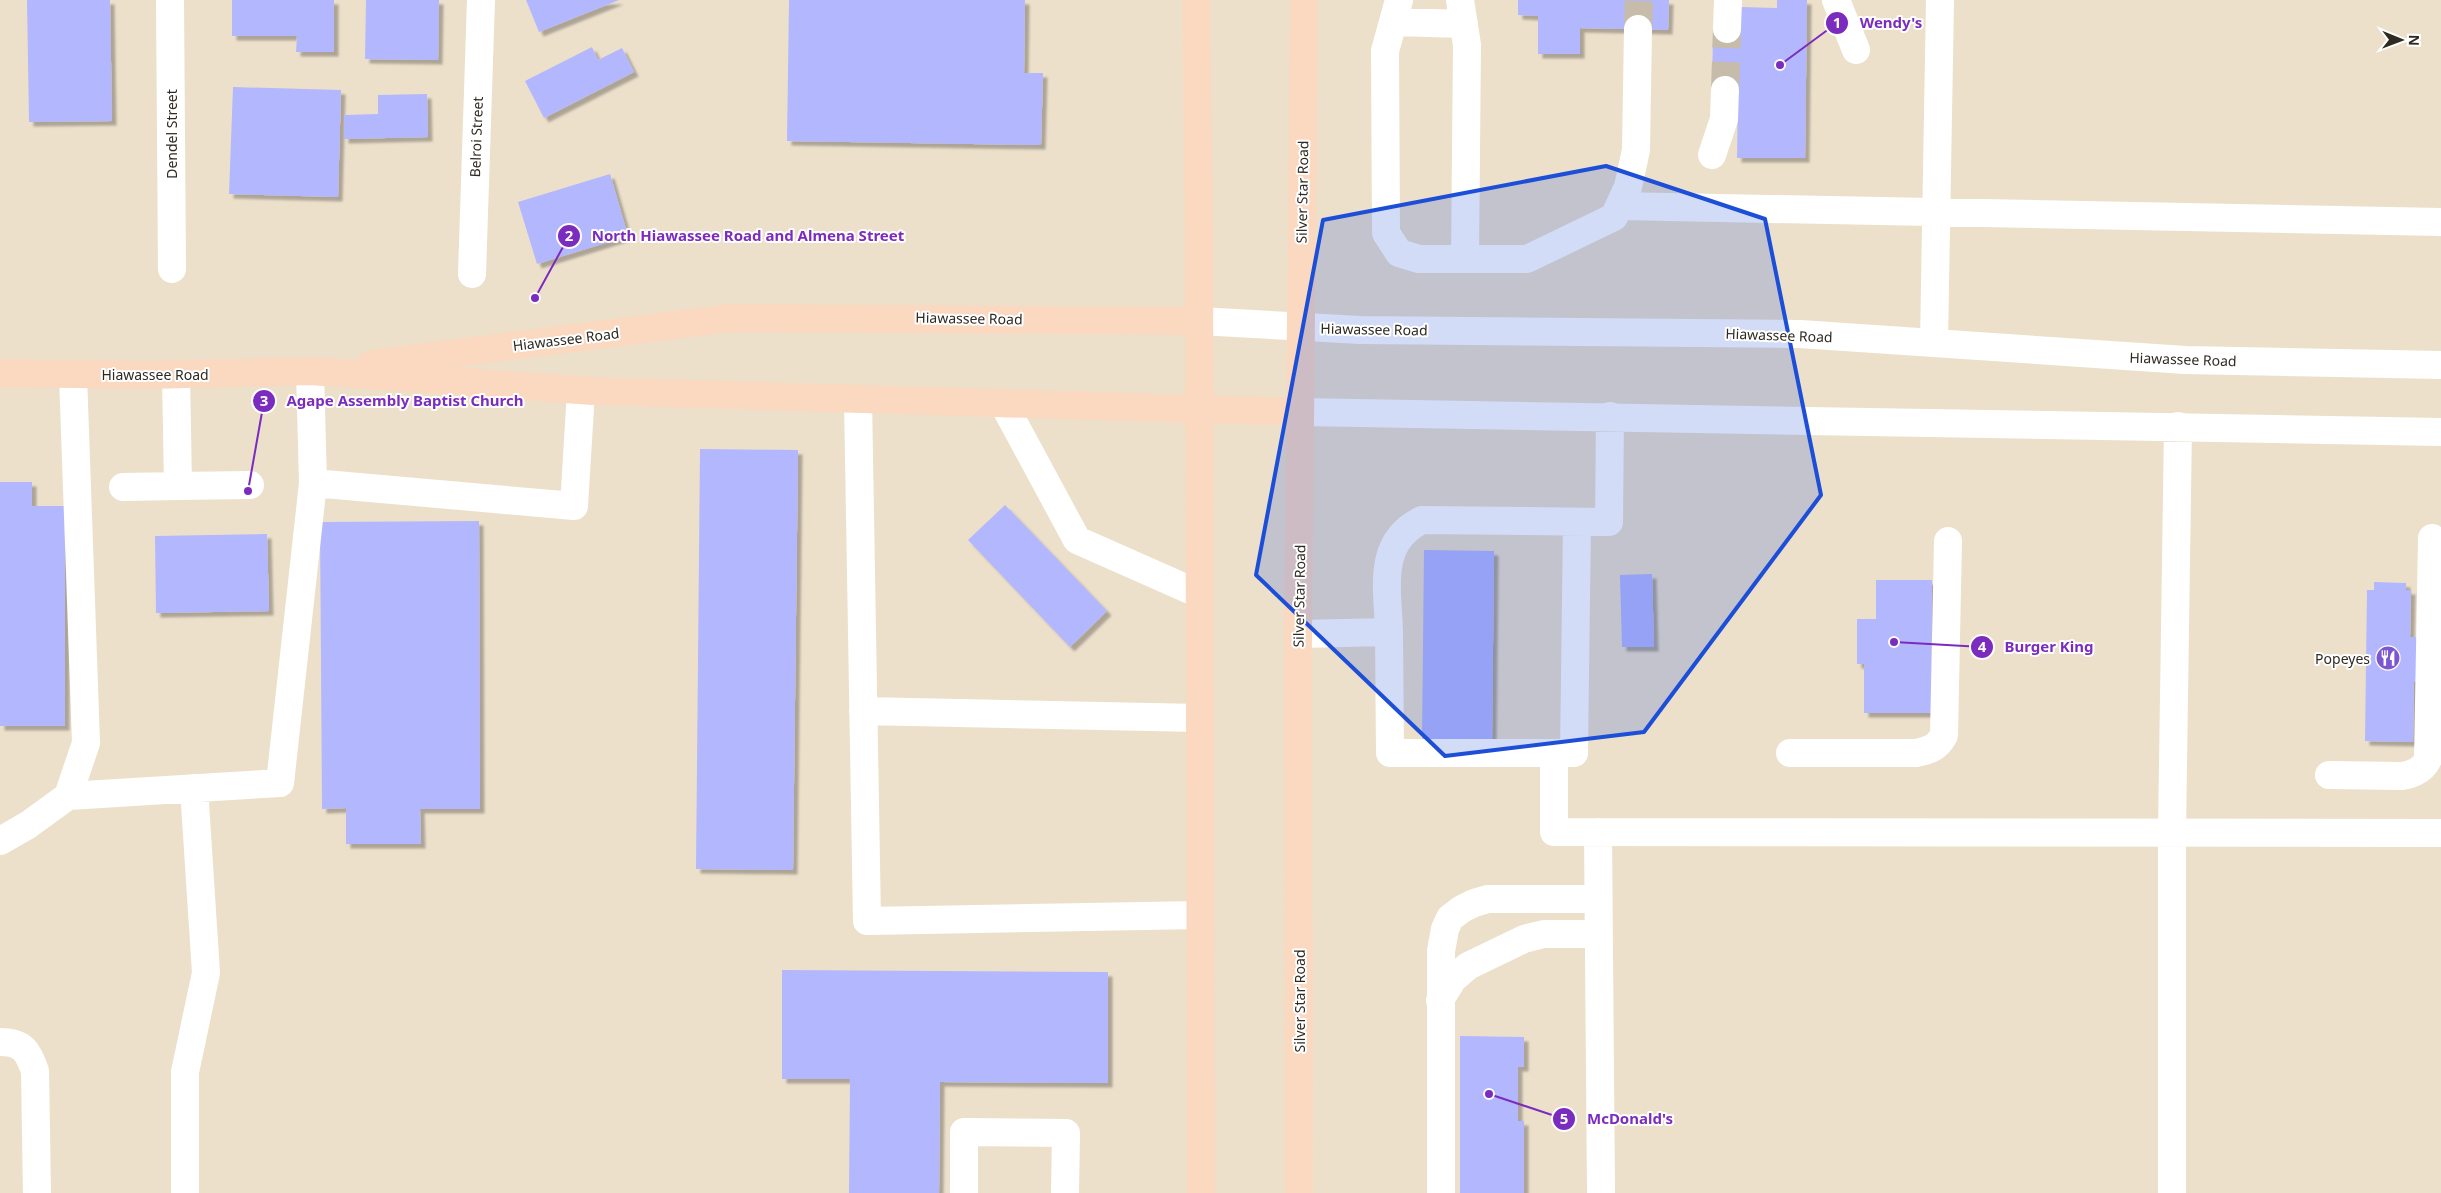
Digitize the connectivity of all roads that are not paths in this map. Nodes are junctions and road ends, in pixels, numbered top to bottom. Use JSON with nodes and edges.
{"nodes":[{"id":1,"x":170,"y":0,"type":"edge"},
{"id":2,"x":481,"y":0,"type":"edge"},
{"id":3,"x":1196,"y":0,"type":"edge"},
{"id":4,"x":1304,"y":0,"type":"edge"},
{"id":5,"x":1728,"y":0,"type":"edge"},
{"id":6,"x":1836,"y":0,"type":"edge"},
{"id":7,"x":1940,"y":0,"type":"edge"},
{"id":8,"x":1396,"y":11,"type":"edge"},
{"id":9,"x":1462,"y":12,"type":"edge"},
{"id":10,"x":1638,"y":29,"type":"tunnel mouth"},
{"id":11,"x":1727,"y":29,"type":"tunnel mouth"},
{"id":12,"x":1856,"y":50,"type":"dead end"},
{"id":13,"x":1725,"y":90,"type":"tunnel mouth"},
{"id":14,"x":1712,"y":155,"type":"dead end"},
{"id":15,"x":1619,"y":206,"type":"junction"},
{"id":16,"x":1936,"y":212,"type":"junction"},
{"id":17,"x":2441,"y":222,"type":"edge"},
{"id":18,"x":1465,"y":259,"type":"junction"},
{"id":19,"x":172,"y":269,"type":"dead end"},
{"id":20,"x":472,"y":274,"type":"dead end"},
{"id":21,"x":1199,"y":321,"type":"junction"},
{"id":22,"x":1300,"y":328,"type":"junction"},
{"id":23,"x":1934,"y":343,"type":"junction"},
{"id":24,"x":2441,"y":365,"type":"edge"},
{"id":25,"x":310,"y":371,"type":"junction"},
{"id":26,"x":0,"y":373,"type":"edge"},
{"id":27,"x":73,"y":374,"type":"junction"},
{"id":28,"x":176,"y":375,"type":"junction"},
{"id":29,"x":581,"y":391,"type":"junction"},
{"id":30,"x":858,"y":399,"type":"junction"},
{"id":31,"x":1003,"y":403,"type":"junction"},
{"id":32,"x":1199,"y":409,"type":"junction"},
{"id":33,"x":1300,"y":412,"type":"junction"},
{"id":34,"x":1610,"y":416,"type":"junction"},
{"id":35,"x":2178,"y":426,"type":"junction"},
{"id":36,"x":2441,"y":432,"type":"edge"},
{"id":37,"x":313,"y":483,"type":"junction"},
{"id":38,"x":250,"y":485,"type":"dead end"},
{"id":39,"x":178,"y":486,"type":"junction"},
{"id":40,"x":123,"y":487,"type":"dead end"},
{"id":41,"x":1577,"y":522,"type":"junction"},
{"id":42,"x":2432,"y":538,"type":"dead end"},
{"id":43,"x":1948,"y":541,"type":"dead end"},
{"id":44,"x":1199,"y":594,"type":"junction"},
{"id":45,"x":1389,"y":632,"type":"junction"},
{"id":46,"x":1298,"y":634,"type":"junction"},
{"id":47,"x":863,"y":711,"type":"junction"},
{"id":48,"x":1199,"y":718,"type":"junction"},
{"id":49,"x":1554,"y":753,"type":"junction"},
{"id":50,"x":1790,"y":753,"type":"dead end"},
{"id":51,"x":2329,"y":775,"type":"dead end"},
{"id":52,"x":194,"y":788,"type":"junction"},
{"id":53,"x":68,"y":796,"type":"junction"},
{"id":54,"x":1598,"y":832,"type":"junction"},
{"id":55,"x":2172,"y":832,"type":"junction"},
{"id":56,"x":2441,"y":833,"type":"edge"},
{"id":57,"x":0,"y":841,"type":"edge"},
{"id":58,"x":1598,"y":899,"type":"junction"},
{"id":59,"x":1200,"y":915,"type":"junction"},
{"id":60,"x":1598,"y":934,"type":"junction"},
{"id":61,"x":1440,"y":1000,"type":"junction"},
{"id":62,"x":0,"y":1042,"type":"edge"},
{"id":63,"x":36,"y":1193,"type":"edge"},
{"id":64,"x":185,"y":1193,"type":"edge"},
{"id":65,"x":964,"y":1193,"type":"edge"},
{"id":66,"x":1065,"y":1193,"type":"edge"},
{"id":67,"x":1201,"y":1193,"type":"edge"},
{"id":68,"x":1299,"y":1193,"type":"edge"},
{"id":69,"x":1441,"y":1193,"type":"edge"},
{"id":70,"x":1600,"y":1193,"type":"edge"},
{"id":71,"x":2172,"y":1193,"type":"edge"}],
"edges":[{"from":1,"to":19,"type":"street","name":"Dendel Street"},
{"from":2,"to":20,"type":"street","name":"Belroi Street"},
{"from":3,"to":21,"type":"main road"},
{"from":4,"to":22,"type":"main road","name":"Silver Star Road"},
{"from":5,"to":11,"type":"street"},
{"from":6,"to":12,"type":"street"},
{"from":7,"to":16,"type":"street"},
{"from":8,"to":9,"type":"street"},
{"from":8,"to":18,"type":"street"},
{"from":9,"to":18,"type":"street"},
{"from":10,"to":15,"type":"street"},
{"from":13,"to":14,"type":"street"},
{"from":15,"to":16,"type":"street"},
{"from":15,"to":18,"type":"street"},
{"from":16,"to":17,"type":"street"},
{"from":16,"to":23,"type":"street"},
{"from":21,"to":22,"type":"street","name":"Hiawassee Road"},
{"from":21,"to":25,"type":"main road","name":"Hiawassee Road"},
{"from":21,"to":32,"type":"main road"},
{"from":22,"to":23,"type":"street","name":"Hiawassee Road"},
{"from":22,"to":33,"type":"main road","name":"Silver Star Road"},
{"from":23,"to":24,"type":"street","name":"Hiawassee Road"},
{"from":25,"to":28,"type":"main road","name":"Hiawassee Road"},
{"from":25,"to":29,"type":"main road","name":"Hiawassee Road"},
{"from":25,"to":37,"type":"street"},
{"from":26,"to":27,"type":"main road","name":"Hiawassee Road"},
{"from":27,"to":28,"type":"main road","name":"Hiawassee Road"},
{"from":27,"to":53,"type":"street"},
{"from":28,"to":39,"type":"street"},
{"from":29,"to":30,"type":"main road","name":"Hiawassee Road"},
{"from":29,"to":37,"type":"street"},
{"from":30,"to":31,"type":"main road","name":"Hiawassee Road"},
{"from":30,"to":47,"type":"street"},
{"from":31,"to":32,"type":"main road","name":"Hiawassee Road"},
{"from":31,"to":44,"type":"street"},
{"from":32,"to":33,"type":"main road","name":"Hiawassee Road"},
{"from":32,"to":44,"type":"main road"},
{"from":33,"to":34,"type":"street","name":"Hiawassee Road"},
{"from":33,"to":46,"type":"main road","name":"Silver Star Road"},
{"from":34,"to":35,"type":"street","name":"Hiawassee Road"},
{"from":34,"to":41,"type":"street"},
{"from":35,"to":36,"type":"street","name":"Hiawassee Road"},
{"from":35,"to":55,"type":"street"},
{"from":37,"to":52,"type":"street"},
{"from":38,"to":39,"type":"street"},
{"from":39,"to":40,"type":"street"},
{"from":41,"to":45,"type":"street"},
{"from":41,"to":49,"type":"street"},
{"from":42,"to":51,"type":"street"},
{"from":43,"to":50,"type":"street"},
{"from":44,"to":48,"type":"main road"},
{"from":45,"to":46,"type":"street"},
{"from":45,"to":49,"type":"street"},
{"from":46,"to":68,"type":"main road","name":"Silver Star Road"},
{"from":47,"to":48,"type":"street"},
{"from":47,"to":59,"type":"street"},
{"from":48,"to":59,"type":"main road"},
{"from":49,"to":54,"type":"street"},
{"from":52,"to":53,"type":"street"},
{"from":52,"to":64,"type":"street"},
{"from":53,"to":57,"type":"street"},
{"from":54,"to":55,"type":"street"},
{"from":54,"to":58,"type":"street"},
{"from":55,"to":56,"type":"street"},
{"from":55,"to":71,"type":"street"},
{"from":58,"to":60,"type":"street"},
{"from":58,"to":61,"type":"street"},
{"from":59,"to":67,"type":"main road"},
{"from":60,"to":61,"type":"street"},
{"from":60,"to":70,"type":"street"},
{"from":61,"to":69,"type":"street"},
{"from":62,"to":63,"type":"street"},
{"from":65,"to":66,"type":"street"}]}
